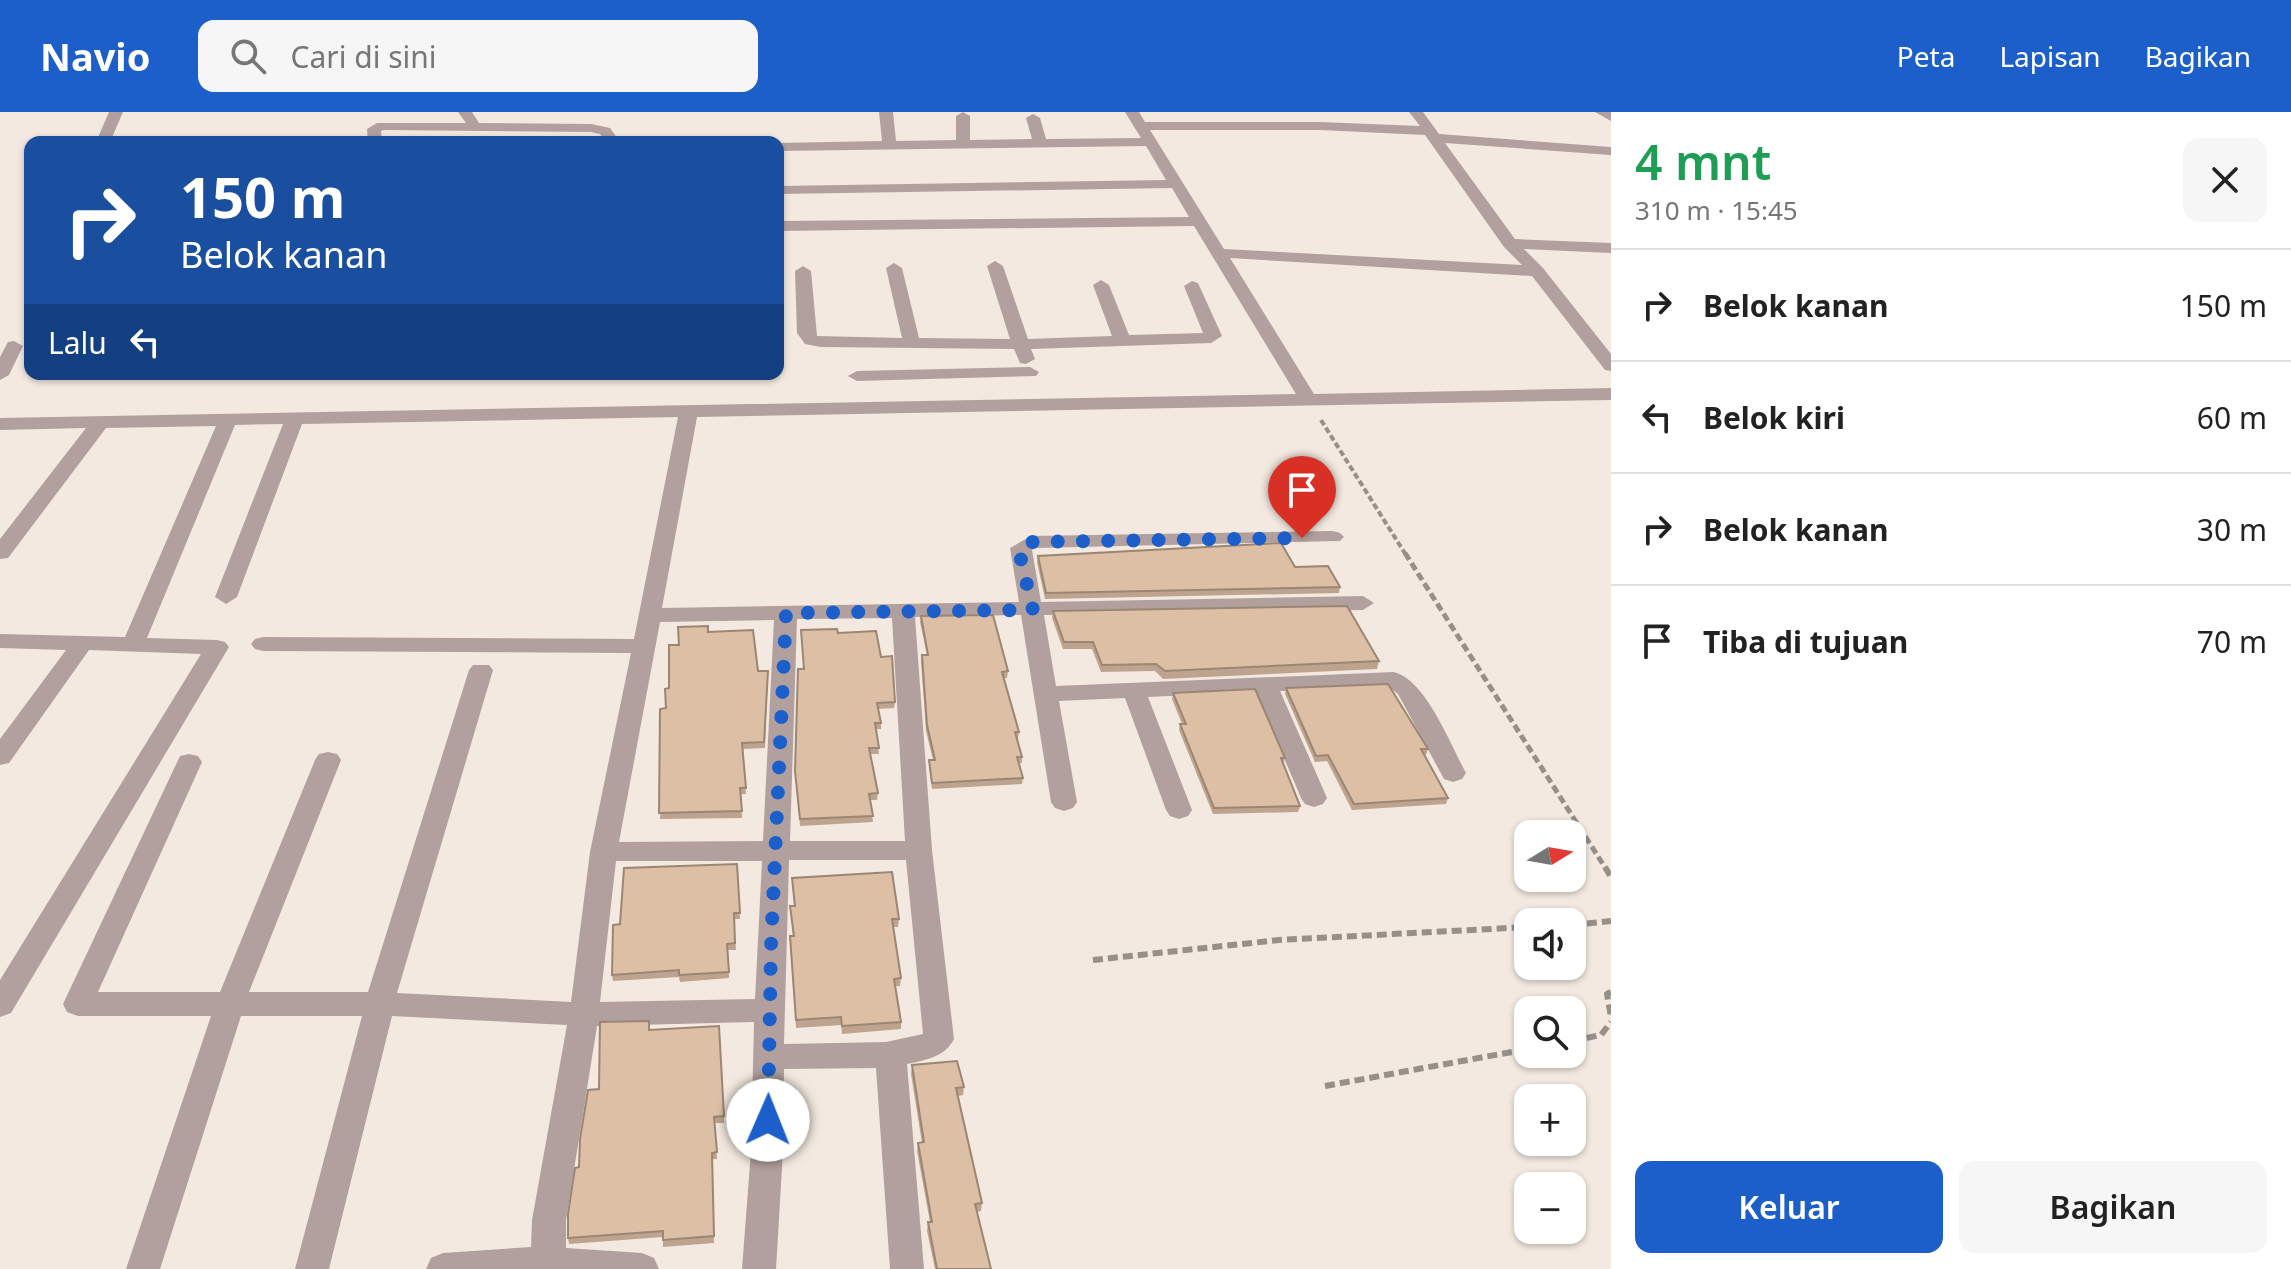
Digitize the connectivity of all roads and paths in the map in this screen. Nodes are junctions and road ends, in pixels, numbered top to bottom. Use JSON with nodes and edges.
{"nodes":[{"id":1,"x":116,"y":112,"type":"edge"},
{"id":2,"x":465,"y":112,"type":"edge"},
{"id":3,"x":886,"y":112,"type":"edge"},
{"id":4,"x":1132,"y":112,"type":"edge"},
{"id":5,"x":1416,"y":112,"type":"edge"},
{"id":6,"x":1602,"y":112,"type":"edge"},
{"id":7,"x":963,"y":116,"type":"dead end"},
{"id":8,"x":1611,"y":117,"type":"edge"},
{"id":9,"x":1033,"y":118,"type":"dead end"},
{"id":10,"x":1140,"y":126,"type":"junction"},
{"id":11,"x":475,"y":127,"type":"junction"},
{"id":12,"x":1426,"y":132,"type":"junction"},
{"id":13,"x":106,"y":136,"type":"edge"},
{"id":14,"x":375,"y":136,"type":"edge"},
{"id":15,"x":609,"y":136,"type":"edge"},
{"id":16,"x":1141,"y":143,"type":"junction"},
{"id":17,"x":1040,"y":144,"type":"junction"},
{"id":18,"x":963,"y":145,"type":"junction"},
{"id":19,"x":784,"y":147,"type":"edge"},
{"id":20,"x":890,"y":147,"type":"junction"},
{"id":21,"x":1611,"y":151,"type":"edge"},
{"id":22,"x":1173,"y":185,"type":"junction"},
{"id":23,"x":784,"y":190,"type":"edge"},
{"id":24,"x":1194,"y":221,"type":"junction"},
{"id":25,"x":784,"y":226,"type":"edge"},
{"id":26,"x":1510,"y":244,"type":"junction"},
{"id":27,"x":1611,"y":248,"type":"edge"},
{"id":28,"x":1218,"y":253,"type":"junction"},
{"id":29,"x":995,"y":266,"type":"dead end"},
{"id":30,"x":894,"y":268,"type":"dead end"},
{"id":31,"x":1525,"y":270,"type":"junction"},
{"id":32,"x":803,"y":271,"type":"dead end"},
{"id":33,"x":1101,"y":285,"type":"dead end"},
{"id":34,"x":1192,"y":286,"type":"dead end"},
{"id":35,"x":1611,"y":337,"type":"edge"},
{"id":36,"x":1589,"y":338,"type":"junction"},
{"id":37,"x":1123,"y":342,"type":"junction"},
{"id":38,"x":912,"y":344,"type":"junction"},
{"id":39,"x":1022,"y":344,"type":"junction"},
{"id":40,"x":14,"y":346,"type":"dead end"},
{"id":41,"x":1611,"y":366,"type":"edge"},
{"id":42,"x":1030,"y":372,"type":"junction"},
{"id":43,"x":0,"y":375,"type":"edge"},
{"id":44,"x":857,"y":376,"type":"dead end"},
{"id":45,"x":1606,"y":394,"type":"edge"},
{"id":46,"x":1301,"y":399,"type":"junction"},
{"id":47,"x":1038,"y":404,"type":"junction"},
{"id":48,"x":689,"y":411,"type":"junction"},
{"id":49,"x":295,"y":418,"type":"junction"},
{"id":50,"x":228,"y":420,"type":"junction"},
{"id":51,"x":101,"y":422,"type":"junction"},
{"id":52,"x":0,"y":424,"type":"edge"},
{"id":53,"x":1333,"y":537,"type":"dead end"},
{"id":54,"x":0,"y":553,"type":"edge"},
{"id":55,"x":226,"y":597,"type":"dead end"},
{"id":56,"x":1363,"y":603,"type":"dead end"},
{"id":57,"x":1033,"y":610,"type":"junction"},
{"id":58,"x":903,"y":612,"type":"junction"},
{"id":59,"x":786,"y":613,"type":"junction"},
{"id":60,"x":648,"y":615,"type":"junction"},
{"id":61,"x":0,"y":641,"type":"edge"},
{"id":62,"x":83,"y":643,"type":"junction"},
{"id":63,"x":263,"y":644,"type":"dead end"},
{"id":64,"x":133,"y":645,"type":"junction"},
{"id":65,"x":643,"y":646,"type":"junction"},
{"id":66,"x":481,"y":670,"type":"dead end"},
{"id":67,"x":1264,"y":683,"type":"junction"},
{"id":68,"x":1134,"y":691,"type":"junction"},
{"id":69,"x":1047,"y":694,"type":"junction"},
{"id":70,"x":0,"y":757,"type":"edge"},
{"id":71,"x":328,"y":760,"type":"dead end"},
{"id":72,"x":189,"y":762,"type":"dead end"},
{"id":73,"x":1453,"y":773,"type":"dead end"},
{"id":74,"x":1314,"y":798,"type":"dead end"},
{"id":75,"x":1064,"y":802,"type":"dead end"},
{"id":76,"x":1179,"y":810,"type":"dead end"},
{"id":77,"x":919,"y":850,"type":"junction"},
{"id":78,"x":775,"y":851,"type":"junction"},
{"id":79,"x":604,"y":852,"type":"junction"},
{"id":80,"x":1611,"y":877,"type":"edge"},
{"id":81,"x":1611,"y":921,"type":"edge"},
{"id":82,"x":1586,"y":924,"type":"edge"},
{"id":83,"x":1514,"y":928,"type":"edge"},
{"id":84,"x":1093,"y":960,"type":"dead end"},
{"id":85,"x":1611,"y":992,"type":"edge"},
{"id":86,"x":230,"y":1004,"type":"junction"},
{"id":87,"x":381,"y":1004,"type":"junction"},
{"id":88,"x":0,"y":1005,"type":"edge"},
{"id":89,"x":769,"y":1010,"type":"junction"},
{"id":90,"x":584,"y":1014,"type":"junction"},
{"id":91,"x":1611,"y":1020,"type":"edge"},
{"id":92,"x":1586,"y":1038,"type":"edge"},
{"id":93,"x":1514,"y":1052,"type":"edge"},
{"id":94,"x":891,"y":1055,"type":"junction"},
{"id":95,"x":768,"y":1056,"type":"junction"},
{"id":96,"x":1325,"y":1086,"type":"dead end"},
{"id":97,"x":548,"y":1266,"type":"edge"},
{"id":98,"x":143,"y":1269,"type":"edge"},
{"id":99,"x":312,"y":1269,"type":"edge"},
{"id":100,"x":443,"y":1269,"type":"edge"},
{"id":101,"x":642,"y":1269,"type":"edge"},
{"id":102,"x":759,"y":1269,"type":"edge"},
{"id":103,"x":907,"y":1269,"type":"edge"}],
"edges":[{"from":1,"to":13,"type":"street"},
{"from":2,"to":11,"type":"street"},
{"from":3,"to":20,"type":"street"},
{"from":4,"to":10,"type":"street"},
{"from":5,"to":12,"type":"street"},
{"from":6,"to":8,"type":"street"},
{"from":7,"to":18,"type":"street"},
{"from":9,"to":17,"type":"street"},
{"from":10,"to":12,"type":"street"},
{"from":10,"to":16,"type":"street"},
{"from":11,"to":14,"type":"street"},
{"from":11,"to":15,"type":"street"},
{"from":12,"to":21,"type":"street"},
{"from":12,"to":26,"type":"street"},
{"from":16,"to":17,"type":"street"},
{"from":16,"to":22,"type":"street"},
{"from":17,"to":18,"type":"street"},
{"from":18,"to":20,"type":"street"},
{"from":19,"to":20,"type":"street"},
{"from":22,"to":23,"type":"street"},
{"from":22,"to":24,"type":"street"},
{"from":24,"to":25,"type":"street"},
{"from":24,"to":28,"type":"street"},
{"from":26,"to":27,"type":"street"},
{"from":26,"to":31,"type":"street"},
{"from":28,"to":31,"type":"street"},
{"from":28,"to":46,"type":"street"},
{"from":29,"to":39,"type":"street"},
{"from":30,"to":38,"type":"street"},
{"from":31,"to":36,"type":"street"},
{"from":32,"to":38,"type":"street"},
{"from":33,"to":37,"type":"street"},
{"from":34,"to":37,"type":"street"},
{"from":35,"to":36,"type":"street"},
{"from":36,"to":41,"type":"street"},
{"from":37,"to":39,"type":"street"},
{"from":38,"to":39,"type":"street"},
{"from":39,"to":42,"type":"street"},
{"from":40,"to":43,"type":"street"},
{"from":42,"to":44,"type":"street"},
{"from":42,"to":47,"type":"street"},
{"from":45,"to":46,"type":"street"},
{"from":46,"to":47,"type":"street"},
{"from":46,"to":80,"type":"path"},
{"from":47,"to":48,"type":"street"},
{"from":48,"to":49,"type":"street"},
{"from":48,"to":60,"type":"street"},
{"from":49,"to":50,"type":"street"},
{"from":49,"to":55,"type":"street"},
{"from":50,"to":51,"type":"street"},
{"from":50,"to":64,"type":"street"},
{"from":51,"to":52,"type":"street"},
{"from":51,"to":54,"type":"street"},
{"from":53,"to":57,"type":"street"},
{"from":56,"to":57,"type":"street"},
{"from":57,"to":58,"type":"street"},
{"from":57,"to":69,"type":"street"},
{"from":58,"to":59,"type":"street"},
{"from":58,"to":77,"type":"street"},
{"from":59,"to":60,"type":"street"},
{"from":59,"to":78,"type":"street"},
{"from":60,"to":65,"type":"street"},
{"from":61,"to":62,"type":"street"},
{"from":62,"to":64,"type":"street"},
{"from":62,"to":70,"type":"street"},
{"from":63,"to":65,"type":"street"},
{"from":64,"to":88,"type":"street"},
{"from":65,"to":79,"type":"street"},
{"from":66,"to":87,"type":"street"},
{"from":67,"to":68,"type":"street"},
{"from":67,"to":73,"type":"street"},
{"from":67,"to":74,"type":"street"},
{"from":68,"to":69,"type":"street"},
{"from":68,"to":76,"type":"street"},
{"from":69,"to":75,"type":"street"},
{"from":71,"to":86,"type":"street"},
{"from":72,"to":86,"type":"street"},
{"from":77,"to":78,"type":"street"},
{"from":77,"to":94,"type":"street"},
{"from":78,"to":79,"type":"street"},
{"from":78,"to":89,"type":"street"},
{"from":79,"to":90,"type":"street"},
{"from":81,"to":82,"type":"path"},
{"from":83,"to":84,"type":"path"},
{"from":85,"to":91,"type":"path"},
{"from":86,"to":87,"type":"street"},
{"from":86,"to":98,"type":"street"},
{"from":87,"to":90,"type":"street"},
{"from":87,"to":99,"type":"street"},
{"from":89,"to":90,"type":"street"},
{"from":89,"to":95,"type":"street"},
{"from":90,"to":97,"type":"street"},
{"from":91,"to":92,"type":"path"},
{"from":93,"to":96,"type":"path"},
{"from":94,"to":95,"type":"street"},
{"from":94,"to":103,"type":"street"},
{"from":95,"to":102,"type":"street"},
{"from":97,"to":100,"type":"street"},
{"from":97,"to":101,"type":"street"}]}
